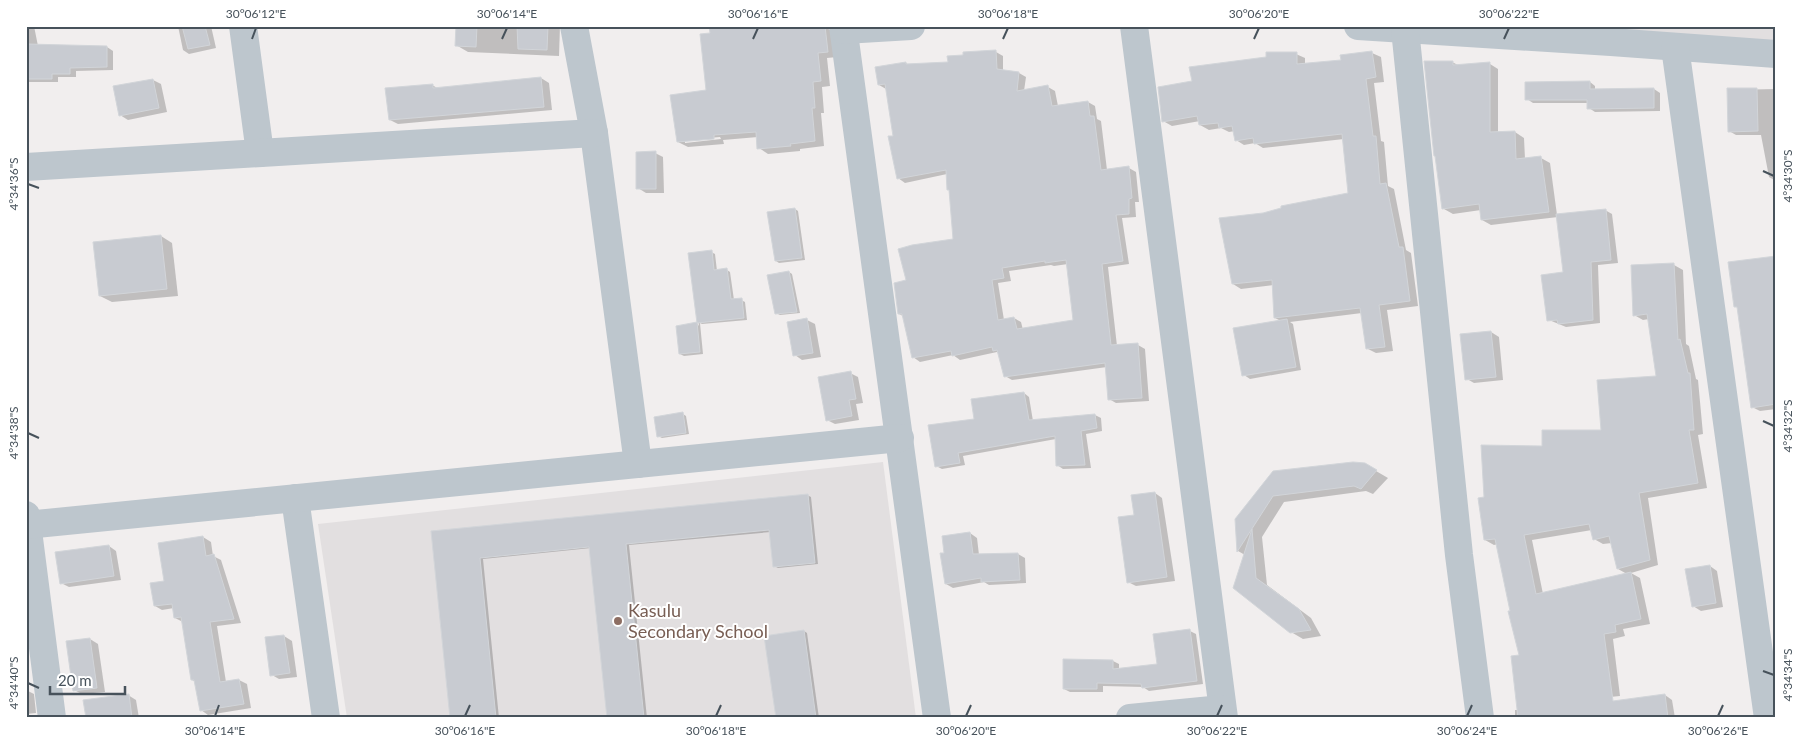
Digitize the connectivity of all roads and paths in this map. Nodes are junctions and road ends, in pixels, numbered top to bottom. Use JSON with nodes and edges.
{"nodes":[{"id":1,"x":243,"y":26,"type":"edge"},
{"id":2,"x":574,"y":26,"type":"edge"},
{"id":3,"x":912,"y":26,"type":"edge"},
{"id":4,"x":1134,"y":26,"type":"edge"},
{"id":5,"x":1358,"y":26,"type":"edge"},
{"id":6,"x":844,"y":28,"type":"edge"},
{"id":7,"x":1406,"y":29,"type":"junction"},
{"id":8,"x":1612,"y":34,"type":"edge"},
{"id":9,"x":1675,"y":48,"type":"junction"},
{"id":10,"x":1776,"y":54,"type":"edge"},
{"id":11,"x":594,"y":133,"type":"junction"},
{"id":12,"x":260,"y":154,"type":"junction"},
{"id":13,"x":26,"y":167,"type":"edge"},
{"id":14,"x":900,"y":438,"type":"junction"},
{"id":15,"x":638,"y":464,"type":"junction"},
{"id":16,"x":295,"y":498,"type":"junction"},
{"id":17,"x":27,"y":521,"type":"edge"},
{"id":18,"x":1766,"y":637,"type":"edge"},
{"id":19,"x":1223,"y":713,"type":"edge"},
{"id":20,"x":52,"y":718,"type":"edge"},
{"id":21,"x":326,"y":718,"type":"edge"},
{"id":22,"x":938,"y":718,"type":"edge"},
{"id":23,"x":1130,"y":718,"type":"edge"},
{"id":24,"x":1480,"y":718,"type":"edge"},
{"id":25,"x":1768,"y":718,"type":"edge"}],
"edges":[{"from":1,"to":12,"type":"street"},
{"from":2,"to":11,"type":"street"},
{"from":3,"to":6,"type":"street"},
{"from":4,"to":19,"type":"street"},
{"from":5,"to":7,"type":"street"},
{"from":6,"to":14,"type":"street"},
{"from":7,"to":8,"type":"street"},
{"from":7,"to":24,"type":"street"},
{"from":8,"to":9,"type":"street"},
{"from":9,"to":10,"type":"street"},
{"from":9,"to":18,"type":"street"},
{"from":11,"to":12,"type":"street"},
{"from":11,"to":15,"type":"street"},
{"from":12,"to":13,"type":"street"},
{"from":14,"to":15,"type":"street"},
{"from":14,"to":22,"type":"street"},
{"from":15,"to":16,"type":"street"},
{"from":16,"to":17,"type":"street"},
{"from":16,"to":21,"type":"street"},
{"from":17,"to":20,"type":"street"},
{"from":18,"to":25,"type":"street"},
{"from":19,"to":23,"type":"street"}]}
